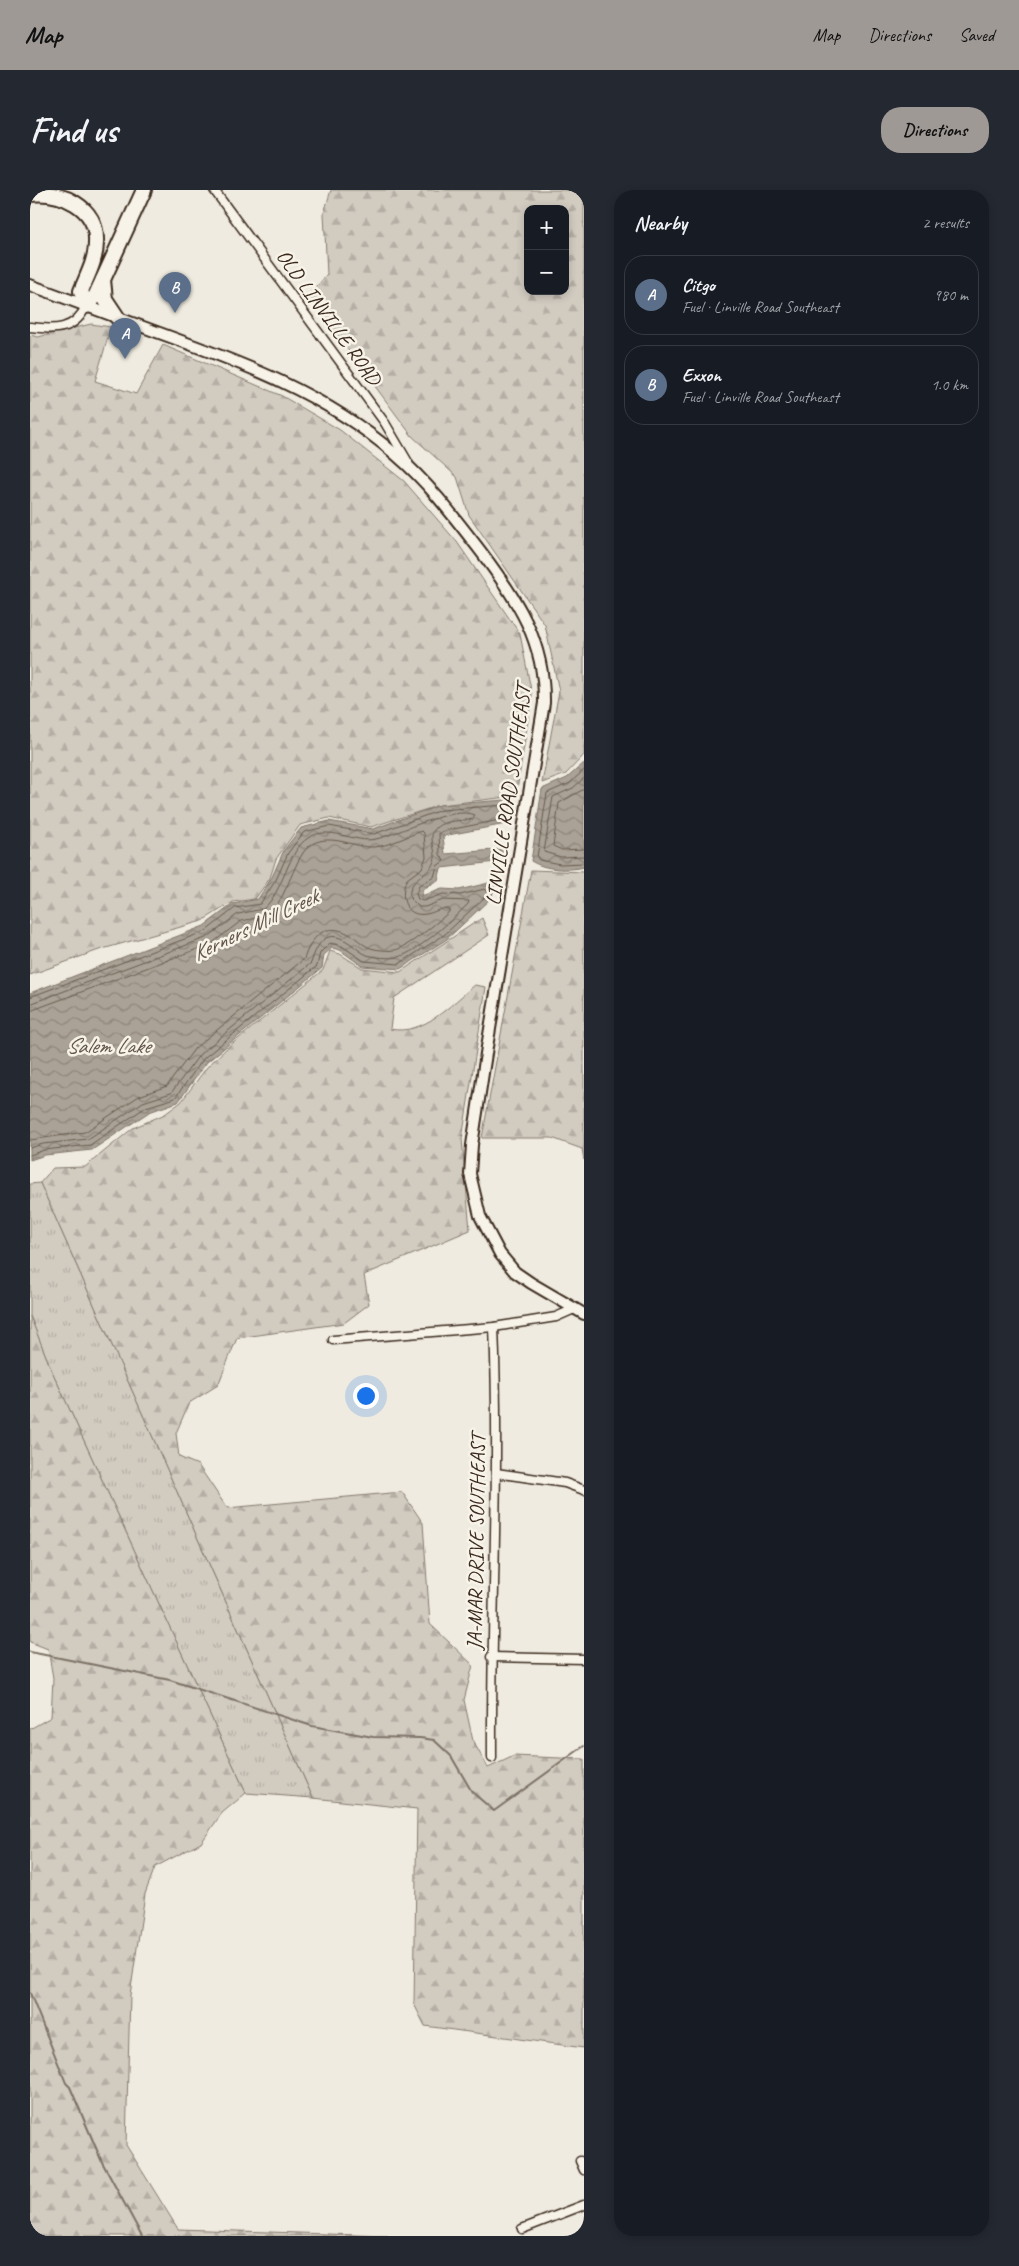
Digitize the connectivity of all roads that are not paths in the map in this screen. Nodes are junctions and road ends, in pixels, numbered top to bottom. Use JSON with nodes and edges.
{"nodes":[{"id":1,"x":144,"y":190,"type":"edge"},
{"id":2,"x":214,"y":190,"type":"edge"},
{"id":3,"x":30,"y":194,"type":"edge"},
{"id":4,"x":103,"y":280,"type":"junction"},
{"id":5,"x":30,"y":285,"type":"edge"},
{"id":6,"x":86,"y":306,"type":"junction"},
{"id":7,"x":117,"y":317,"type":"junction"},
{"id":8,"x":30,"y":327,"type":"edge"},
{"id":9,"x":411,"y":468,"type":"junction"},
{"id":10,"x":574,"y":1310,"type":"junction"},
{"id":11,"x":584,"y":1314,"type":"edge"},
{"id":12,"x":494,"y":1327,"type":"junction"},
{"id":13,"x":333,"y":1340,"type":"dead end"},
{"id":14,"x":496,"y":1473,"type":"junction"},
{"id":15,"x":584,"y":1490,"type":"edge"},
{"id":16,"x":492,"y":1657,"type":"junction"},
{"id":17,"x":584,"y":1659,"type":"edge"},
{"id":18,"x":492,"y":1758,"type":"dead end"},
{"id":19,"x":580,"y":2161,"type":"dead end"},
{"id":20,"x":584,"y":2170,"type":"edge"},
{"id":21,"x":584,"y":2205,"type":"edge"},
{"id":22,"x":522,"y":2229,"type":"dead end"}],
"edges":[{"from":1,"to":4,"type":"highway"},
{"from":2,"to":9,"type":"street","name":"OLD LINVILLE ROAD"},
{"from":3,"to":6,"type":"highway"},
{"from":4,"to":6,"type":"highway"},
{"from":4,"to":7,"type":"highway"},
{"from":5,"to":6,"type":"main road","name":"LINVILLE ROAD SOUTHEAST"},
{"from":6,"to":7,"type":"main road","name":"LINVILLE ROAD SOUTHEAST"},
{"from":6,"to":8,"type":"street"},
{"from":7,"to":9,"type":"main road","name":"LINVILLE ROAD SOUTHEAST"},
{"from":9,"to":10,"type":"main road","name":"LINVILLE ROAD SOUTHEAST"},
{"from":10,"to":11,"type":"main road","name":"LINVILLE ROAD SOUTHEAST"},
{"from":10,"to":12,"type":"street"},
{"from":12,"to":13,"type":"street"},
{"from":12,"to":14,"type":"street","name":"JA-MAR DRIVE SOUTHEAST"},
{"from":14,"to":15,"type":"street"},
{"from":14,"to":16,"type":"street","name":"JA-MAR DRIVE SOUTHEAST"},
{"from":16,"to":17,"type":"street"},
{"from":16,"to":18,"type":"street","name":"JA-MAR DRIVE SOUTHEAST"},
{"from":19,"to":20,"type":"street"},
{"from":21,"to":22,"type":"street"}]}
